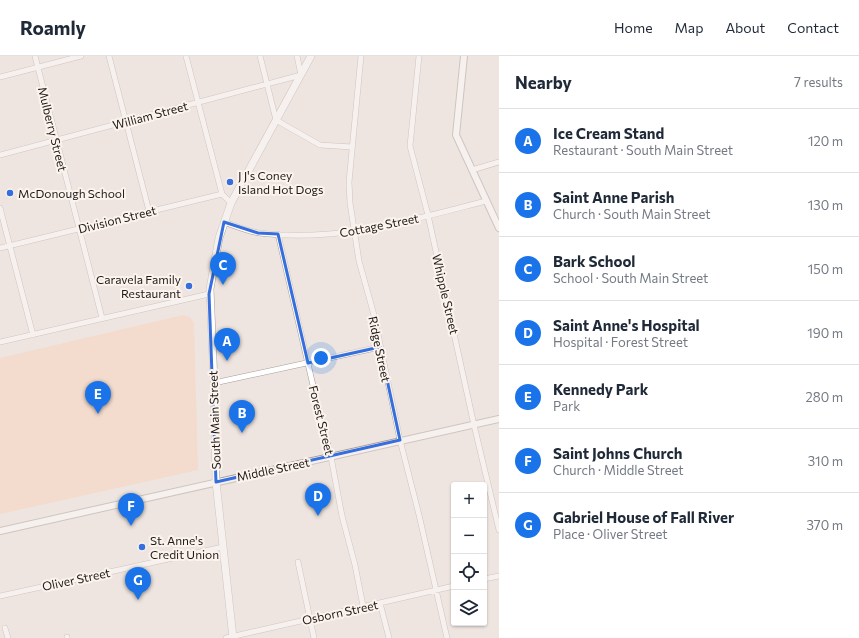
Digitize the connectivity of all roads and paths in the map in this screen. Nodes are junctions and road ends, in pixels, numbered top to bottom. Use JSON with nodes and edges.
{"nodes":[{"id":1,"x":34,"y":56,"type":"edge"},
{"id":2,"x":81,"y":56,"type":"edge"},
{"id":3,"x":109,"y":56,"type":"edge"},
{"id":4,"x":186,"y":56,"type":"edge"},
{"id":5,"x":260,"y":56,"type":"edge"},
{"id":6,"x":297,"y":56,"type":"edge"},
{"id":7,"x":311,"y":56,"type":"edge"},
{"id":8,"x":361,"y":56,"type":"edge"},
{"id":9,"x":419,"y":56,"type":"edge"},
{"id":10,"x":464,"y":56,"type":"edge"},
{"id":11,"x":37,"y":67,"type":"junction"},
{"id":12,"x":301,"y":75,"type":"junction"},
{"id":13,"x":0,"y":77,"type":"edge"},
{"id":14,"x":267,"y":84,"type":"junction"},
{"id":15,"x":198,"y":102,"type":"junction"},
{"id":16,"x":276,"y":120,"type":"junction"},
{"id":17,"x":126,"y":122,"type":"junction"},
{"id":18,"x":56,"y":140,"type":"junction"},
{"id":19,"x":352,"y":147,"type":"junction"},
{"id":20,"x":0,"y":155,"type":"edge"},
{"id":21,"x":499,"y":162,"type":"edge"},
{"id":22,"x":472,"y":170,"type":"junction"},
{"id":23,"x":222,"y":194,"type":"junction"},
{"id":24,"x":486,"y":201,"type":"junction"},
{"id":25,"x":231,"y":202,"type":"junction"},
{"id":26,"x":0,"y":208,"type":"edge"},
{"id":27,"x":149,"y":211,"type":"junction"},
{"id":28,"x":428,"y":215,"type":"junction"},
{"id":29,"x":224,"y":222,"type":"junction"},
{"id":30,"x":79,"y":228,"type":"junction"},
{"id":31,"x":499,"y":228,"type":"edge"},
{"id":32,"x":354,"y":232,"type":"junction"},
{"id":33,"x":278,"y":234,"type":"junction"},
{"id":34,"x":10,"y":245,"type":"junction"},
{"id":35,"x":0,"y":248,"type":"edge"},
{"id":36,"x":209,"y":294,"type":"junction"},
{"id":37,"x":102,"y":318,"type":"junction"},
{"id":38,"x":33,"y":335,"type":"junction"},
{"id":39,"x":0,"y":342,"type":"edge"},
{"id":40,"x":380,"y":347,"type":"junction"},
{"id":41,"x":308,"y":363,"type":"junction"},
{"id":42,"x":214,"y":383,"type":"junction"},
{"id":43,"x":499,"y":419,"type":"edge"},
{"id":44,"x":474,"y":425,"type":"junction"},
{"id":45,"x":400,"y":440,"type":"junction"},
{"id":46,"x":331,"y":457,"type":"junction"},
{"id":47,"x":216,"y":482,"type":"junction"},
{"id":48,"x":497,"y":512,"type":"edge"},
{"id":49,"x":499,"y":530,"type":"edge"},
{"id":50,"x":0,"y":531,"type":"edge"},
{"id":51,"x":223,"y":547,"type":"junction"},
{"id":52,"x":298,"y":562,"type":"dead end"},
{"id":53,"x":499,"y":576,"type":"edge"},
{"id":54,"x":487,"y":578,"type":"edge"},
{"id":55,"x":451,"y":587,"type":"edge"},
{"id":56,"x":436,"y":590,"type":"junction"},
{"id":57,"x":0,"y":596,"type":"edge"},
{"id":58,"x":380,"y":603,"type":"junction"},
{"id":59,"x":363,"y":606,"type":"junction"},
{"id":60,"x":310,"y":618,"type":"junction"},
{"id":61,"x":5,"y":628,"type":"dead end"},
{"id":62,"x":8,"y":638,"type":"edge"},
{"id":63,"x":230,"y":638,"type":"edge"},
{"id":64,"x":314,"y":638,"type":"edge"},
{"id":65,"x":389,"y":638,"type":"edge"},
{"id":66,"x":447,"y":638,"type":"edge"}],
"edges":[{"from":1,"to":11,"type":"street","name":"Mulberry Street"},
{"from":2,"to":11,"type":"street"},
{"from":3,"to":17,"type":"street"},
{"from":4,"to":15,"type":"street"},
{"from":5,"to":14,"type":"street"},
{"from":6,"to":12,"type":"street"},
{"from":7,"to":12,"type":"main road","name":"South Main Street"},
{"from":8,"to":19,"type":"street","name":"Ridge Street"},
{"from":9,"to":28,"type":"street","name":"Whipple Street"},
{"from":10,"to":22,"type":"street"},
{"from":11,"to":13,"type":"street"},
{"from":11,"to":18,"type":"street","name":"Mulberry Street"},
{"from":12,"to":14,"type":"street","name":"William Street"},
{"from":12,"to":16,"type":"main road","name":"South Main Street"},
{"from":14,"to":15,"type":"street","name":"William Street"},
{"from":14,"to":16,"type":"street"},
{"from":15,"to":17,"type":"street","name":"William Street"},
{"from":15,"to":23,"type":"street"},
{"from":16,"to":19,"type":"street"},
{"from":16,"to":25,"type":"main road","name":"South Main Street"},
{"from":17,"to":18,"type":"street","name":"William Street"},
{"from":17,"to":27,"type":"street"},
{"from":18,"to":20,"type":"street","name":"William Street"},
{"from":18,"to":30,"type":"street","name":"Mulberry Street"},
{"from":19,"to":32,"type":"street","name":"Ridge Street"},
{"from":21,"to":22,"type":"street"},
{"from":22,"to":24,"type":"street"},
{"from":23,"to":25,"type":"street"},
{"from":23,"to":27,"type":"street","name":"Division Street"},
{"from":24,"to":28,"type":"street","name":"Cottage Street"},
{"from":24,"to":31,"type":"street"},
{"from":25,"to":29,"type":"main road","name":"South Main Street"},
{"from":26,"to":34,"type":"street"},
{"from":27,"to":30,"type":"street","name":"Division Street"},
{"from":28,"to":32,"type":"street","name":"Cottage Street"},
{"from":28,"to":44,"type":"street","name":"Whipple Street"},
{"from":29,"to":33,"type":"street","name":"Cottage Street"},
{"from":29,"to":36,"type":"main road","name":"South Main Street"},
{"from":30,"to":34,"type":"street","name":"Division Street"},
{"from":30,"to":37,"type":"street","name":"Mulberry Street"},
{"from":32,"to":33,"type":"street","name":"Cottage Street"},
{"from":32,"to":40,"type":"street","name":"Ridge Street"},
{"from":33,"to":41,"type":"street","name":"Forest Street"},
{"from":34,"to":35,"type":"street","name":"Division Street"},
{"from":34,"to":38,"type":"street"},
{"from":36,"to":37,"type":"street"},
{"from":36,"to":42,"type":"main road","name":"South Main Street"},
{"from":37,"to":38,"type":"street"},
{"from":38,"to":39,"type":"street"},
{"from":40,"to":41,"type":"street"},
{"from":40,"to":45,"type":"street","name":"Ridge Street"},
{"from":41,"to":42,"type":"street"},
{"from":41,"to":46,"type":"street","name":"Forest Street"},
{"from":42,"to":47,"type":"main road","name":"South Main Street"},
{"from":43,"to":44,"type":"street","name":"Middle Street"},
{"from":44,"to":45,"type":"street","name":"Middle Street"},
{"from":44,"to":48,"type":"street","name":"Whipple Street"},
{"from":45,"to":46,"type":"street","name":"Middle Street"},
{"from":45,"to":56,"type":"street","name":"Ridge Street"},
{"from":46,"to":47,"type":"street","name":"Middle Street"},
{"from":46,"to":59,"type":"street","name":"Forest Street"},
{"from":47,"to":50,"type":"street","name":"Middle Street"},
{"from":47,"to":51,"type":"main road","name":"South Main Street"},
{"from":48,"to":49,"type":"street","name":"Whipple Street"},
{"from":51,"to":57,"type":"street","name":"Oliver Street"},
{"from":51,"to":63,"type":"main road","name":"South Main Street"},
{"from":52,"to":60,"type":"street"},
{"from":53,"to":54,"type":"street"},
{"from":55,"to":56,"type":"street","name":"Osborn Street"},
{"from":56,"to":58,"type":"street","name":"Osborn Street"},
{"from":56,"to":66,"type":"street","name":"Ridge Street"},
{"from":58,"to":59,"type":"street","name":"Osborn Street"},
{"from":58,"to":65,"type":"street"},
{"from":59,"to":60,"type":"street","name":"Osborn Street"},
{"from":60,"to":63,"type":"street","name":"Osborn Street"},
{"from":60,"to":64,"type":"street"},
{"from":61,"to":62,"type":"street"}]}
